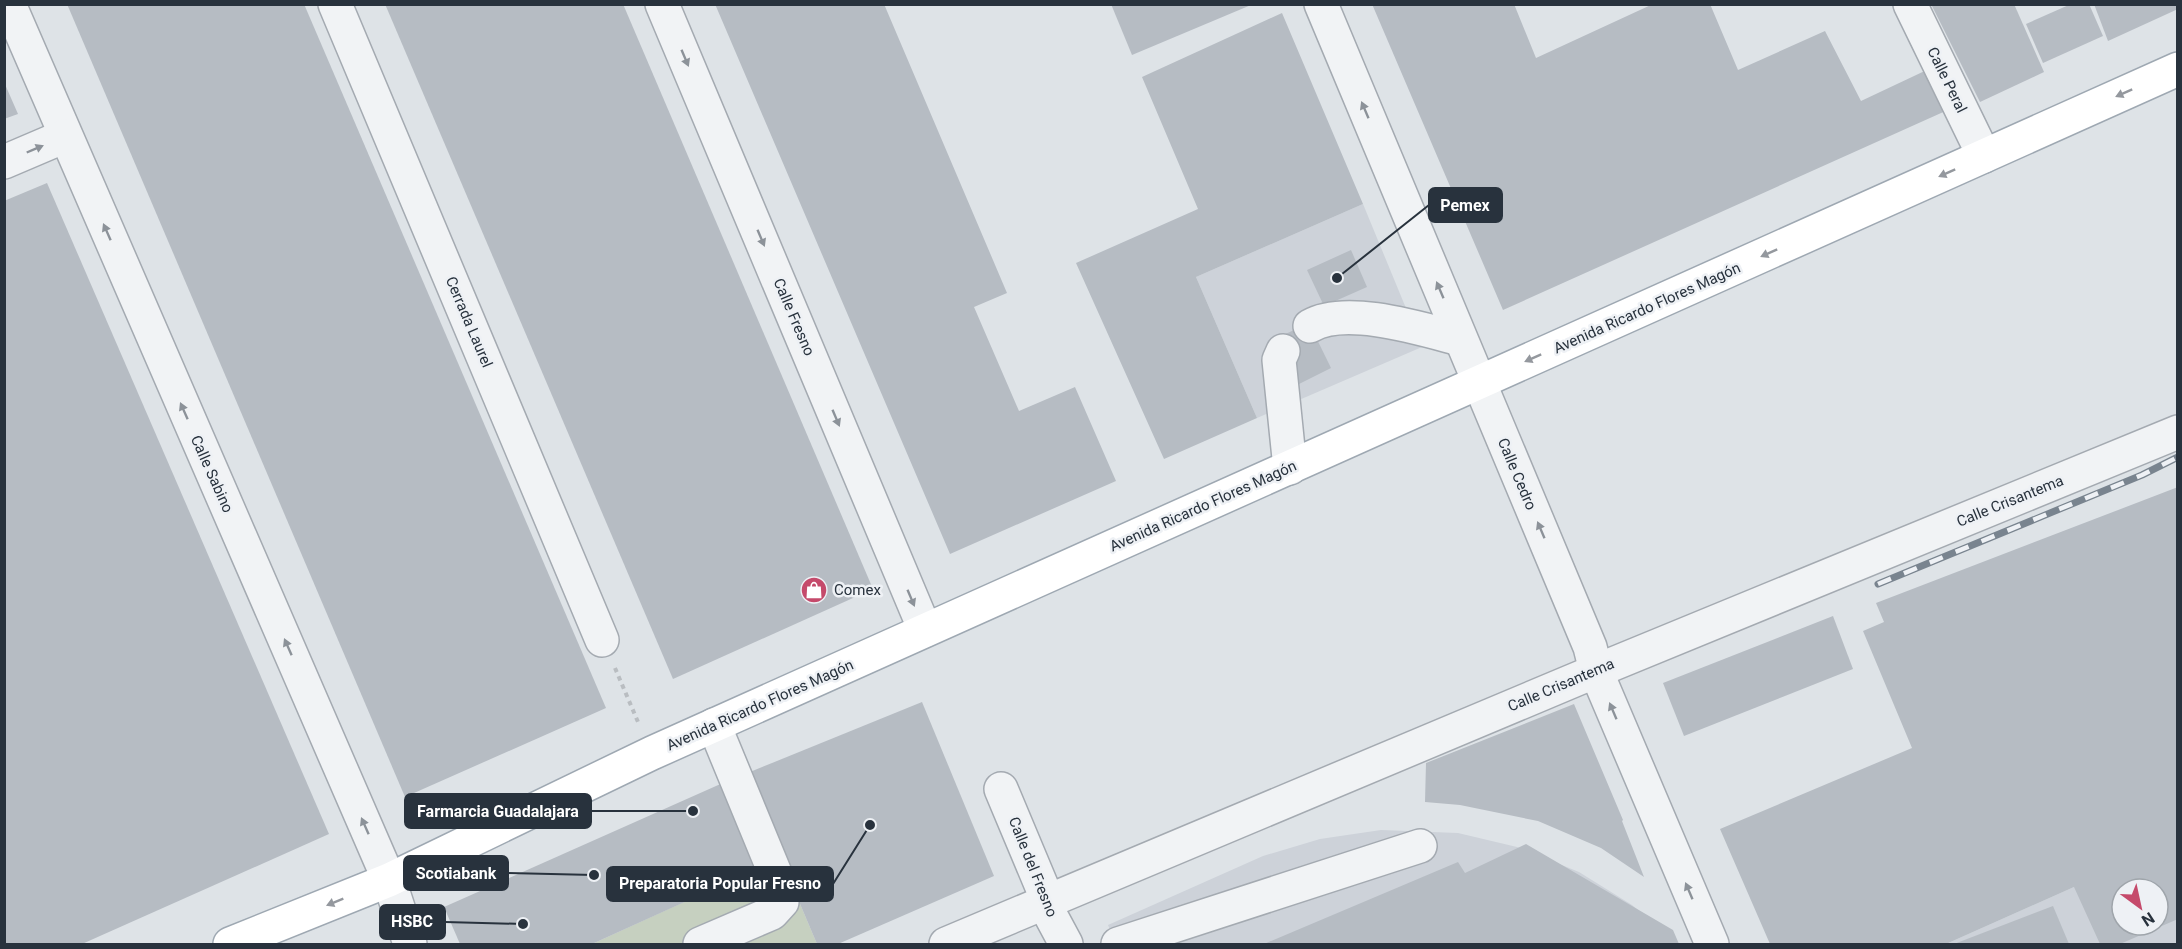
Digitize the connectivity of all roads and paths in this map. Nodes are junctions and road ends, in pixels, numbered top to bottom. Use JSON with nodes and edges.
{"nodes":[{"id":1,"x":9,"y":4,"type":"edge"},
{"id":2,"x":335,"y":4,"type":"edge"},
{"id":3,"x":662,"y":4,"type":"edge"},
{"id":4,"x":1321,"y":4,"type":"edge"},
{"id":5,"x":1910,"y":4,"type":"edge"},
{"id":6,"x":2178,"y":69,"type":"edge"},
{"id":7,"x":65,"y":136,"type":"junction"},
{"id":8,"x":1984,"y":156,"type":"junction"},
{"id":9,"x":4,"y":162,"type":"edge"},
{"id":10,"x":1310,"y":326,"type":"dead end"},
{"id":11,"x":1460,"y":339,"type":"junction"},
{"id":12,"x":1283,"y":351,"type":"dead end"},
{"id":13,"x":1478,"y":383,"type":"junction"},
{"id":14,"x":2178,"y":432,"type":"edge"},
{"id":15,"x":1290,"y":468,"type":"junction"},
{"id":16,"x":925,"y":630,"type":"junction"},
{"id":17,"x":602,"y":640,"type":"joint"},
{"id":18,"x":1596,"y":671,"type":"junction"},
{"id":19,"x":714,"y":725,"type":"junction"},
{"id":20,"x":652,"y":753,"type":"junction"},
{"id":21,"x":1001,"y":789,"type":"dead end"},
{"id":22,"x":1420,"y":846,"type":"dead end"},
{"id":23,"x":389,"y":880,"type":"junction"},
{"id":24,"x":1044,"y":903,"type":"junction"},
{"id":25,"x":230,"y":945,"type":"edge"},
{"id":26,"x":410,"y":945,"type":"edge"},
{"id":27,"x":700,"y":945,"type":"edge"},
{"id":28,"x":946,"y":945,"type":"edge"},
{"id":29,"x":1066,"y":945,"type":"edge"},
{"id":30,"x":1118,"y":945,"type":"edge"},
{"id":31,"x":1712,"y":945,"type":"edge"}],
"edges":[{"from":1,"to":7,"type":"street","name":"Calle Sabino"},
{"from":2,"to":17,"type":"street","name":"Cerrada Laurel"},
{"from":3,"to":16,"type":"street","name":"Calle Fresno","one_way":true},
{"from":11,"to":4,"type":"street","name":"Calle Cedro","one_way":true},
{"from":5,"to":8,"type":"street","name":"Calle Peral"},
{"from":6,"to":8,"type":"main road","name":"Avenida Ricardo Flores Magón","one_way":true},
{"from":9,"to":7,"type":"street","one_way":true},
{"from":23,"to":7,"type":"street","name":"Calle Sabino","one_way":true},
{"from":8,"to":13,"type":"main road","name":"Avenida Ricardo Flores Magón","one_way":true},
{"from":10,"to":11,"type":"street"},
{"from":11,"to":13,"type":"street","name":"Calle Cedro"},
{"from":12,"to":15,"type":"street"},
{"from":13,"to":15,"type":"main road","name":"Avenida Ricardo Flores Magón"},
{"from":18,"to":13,"type":"street","name":"Calle Cedro","one_way":true},
{"from":14,"to":18,"type":"street","name":"Calle Crisantema"},
{"from":15,"to":16,"type":"main road","name":"Avenida Ricardo Flores Magón"},
{"from":16,"to":19,"type":"main road","name":"Avenida Ricardo Flores Magón"},
{"from":17,"to":20,"type":"path"},
{"from":18,"to":24,"type":"street","name":"Calle Crisantema"},
{"from":31,"to":18,"type":"street","name":"Calle Cedro","one_way":true},
{"from":19,"to":20,"type":"main road","name":"Avenida Ricardo Flores Magón"},
{"from":19,"to":27,"type":"street"},
{"from":20,"to":23,"type":"main road","name":"Avenida Ricardo Flores Magón"},
{"from":21,"to":24,"type":"street","name":"Calle del Fresno"},
{"from":22,"to":30,"type":"street"},
{"from":23,"to":25,"type":"main road","name":"Avenida Ricardo Flores Magón","one_way":true},
{"from":23,"to":26,"type":"street","name":"Calle Sabino"},
{"from":24,"to":28,"type":"street","name":"Calle Crisantema"},
{"from":24,"to":29,"type":"street","name":"Calle del Fresno"}]}
